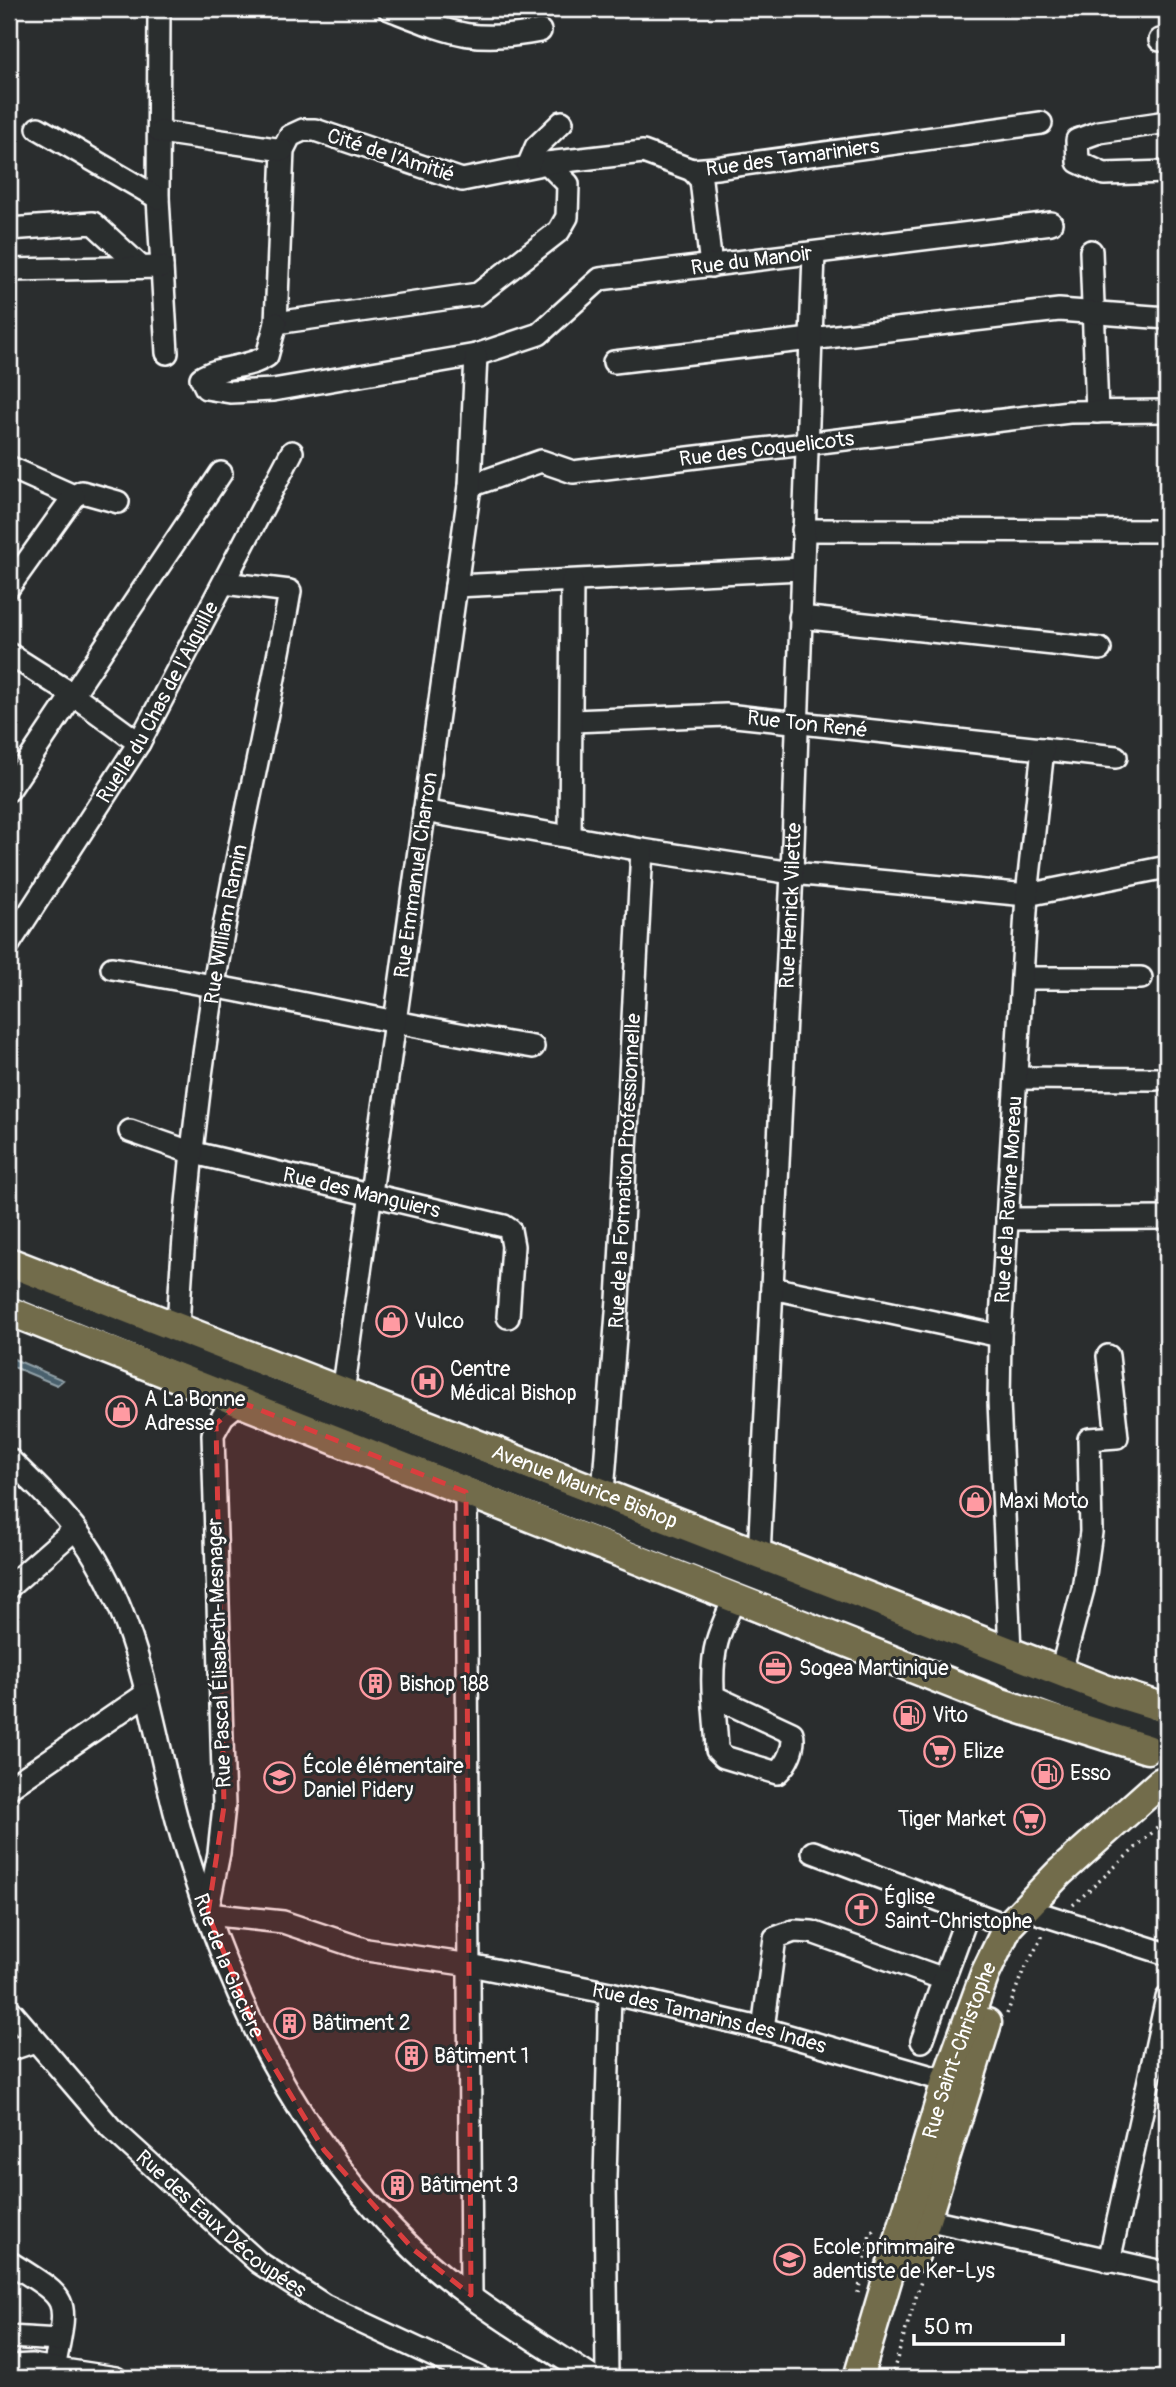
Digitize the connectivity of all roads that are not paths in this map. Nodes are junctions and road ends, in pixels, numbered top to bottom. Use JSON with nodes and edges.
{"nodes":[{"id":1,"x":159,"y":9,"type":"edge"},
{"id":2,"x":389,"y":9,"type":"edge"},
{"id":3,"x":540,"y":31,"type":"dead end"},
{"id":4,"x":562,"y":122,"type":"dead end"},
{"id":5,"x":1167,"y":122,"type":"edge"},
{"id":6,"x":1041,"y":123,"type":"dead end"},
{"id":7,"x":38,"y":128,"type":"dead end"},
{"id":8,"x":160,"y":132,"type":"junction"},
{"id":9,"x":283,"y":150,"type":"junction"},
{"id":10,"x":537,"y":164,"type":"junction"},
{"id":11,"x":692,"y":170,"type":"junction"},
{"id":12,"x":1167,"y":172,"type":"edge"},
{"id":13,"x":158,"y":198,"type":"junction"},
{"id":14,"x":1051,"y":223,"type":"dead end"},
{"id":15,"x":9,"y":229,"type":"edge"},
{"id":16,"x":1091,"y":251,"type":"dead end"},
{"id":17,"x":814,"y":254,"type":"junction"},
{"id":18,"x":711,"y":266,"type":"junction"},
{"id":19,"x":151,"y":267,"type":"junction"},
{"id":20,"x":9,"y":270,"type":"edge"},
{"id":21,"x":1094,"y":313,"type":"junction"},
{"id":22,"x":1167,"y":318,"type":"edge"},
{"id":23,"x":276,"y":323,"type":"junction"},
{"id":24,"x":811,"y":341,"type":"junction"},
{"id":25,"x":167,"y":353,"type":"dead end"},
{"id":26,"x":476,"y":355,"type":"junction"},
{"id":27,"x":614,"y":362,"type":"dead end"},
{"id":28,"x":1167,"y":411,"type":"edge"},
{"id":29,"x":1097,"y":412,"type":"junction"},
{"id":30,"x":807,"y":445,"type":"junction"},
{"id":31,"x":292,"y":452,"type":"dead end"},
{"id":32,"x":9,"y":467,"type":"edge"},
{"id":33,"x":221,"y":473,"type":"dead end"},
{"id":34,"x":470,"y":486,"type":"junction"},
{"id":35,"x":74,"y":496,"type":"junction"},
{"id":36,"x":118,"y":502,"type":"dead end"},
{"id":37,"x":803,"y":530,"type":"junction"},
{"id":38,"x":1167,"y":531,"type":"edge"},
{"id":39,"x":802,"y":569,"type":"junction"},
{"id":40,"x":572,"y":580,"type":"junction"},
{"id":41,"x":224,"y":583,"type":"junction"},
{"id":42,"x":456,"y":586,"type":"junction"},
{"id":43,"x":9,"y":587,"type":"edge"},
{"id":44,"x":800,"y":617,"type":"junction"},
{"id":45,"x":1100,"y":649,"type":"dead end"},
{"id":46,"x":9,"y":654,"type":"edge"},
{"id":47,"x":75,"y":696,"type":"junction"},
{"id":48,"x":572,"y":721,"type":"junction"},
{"id":49,"x":796,"y":723,"type":"junction"},
{"id":50,"x":139,"y":743,"type":"junction"},
{"id":51,"x":1043,"y":749,"type":"junction"},
{"id":52,"x":1116,"y":757,"type":"dead end"},
{"id":53,"x":9,"y":790,"type":"edge"},
{"id":54,"x":424,"y":811,"type":"junction"},
{"id":55,"x":569,"y":837,"type":"junction"},
{"id":56,"x":642,"y":850,"type":"junction"},
{"id":57,"x":1167,"y":867,"type":"edge"},
{"id":58,"x":792,"y":873,"type":"junction"},
{"id":59,"x":1027,"y":895,"type":"junction"},
{"id":60,"x":9,"y":944,"type":"edge"},
{"id":61,"x":112,"y":968,"type":"dead end"},
{"id":62,"x":1023,"y":978,"type":"junction"},
{"id":63,"x":1141,"y":978,"type":"dead end"},
{"id":64,"x":214,"y":985,"type":"junction"},
{"id":65,"x":394,"y":1024,"type":"junction"},
{"id":66,"x":533,"y":1047,"type":"dead end"},
{"id":67,"x":1017,"y":1078,"type":"junction"},
{"id":68,"x":1156,"y":1079,"type":"dead end"},
{"id":69,"x":130,"y":1131,"type":"dead end"},
{"id":70,"x":190,"y":1152,"type":"junction"},
{"id":71,"x":372,"y":1193,"type":"junction"},
{"id":72,"x":1165,"y":1218,"type":"dead end"},
{"id":73,"x":1007,"y":1219,"type":"junction"},
{"id":74,"x":9,"y":1262,"type":"edge"},
{"id":75,"x":9,"y":1283,"type":"edge"},
{"id":76,"x":772,"y":1288,"type":"junction"},
{"id":77,"x":9,"y":1311,"type":"edge"},
{"id":78,"x":508,"y":1317,"type":"dead end"},
{"id":79,"x":178,"y":1327,"type":"junction"},
{"id":80,"x":1000,"y":1336,"type":"junction"},
{"id":81,"x":1108,"y":1356,"type":"dead end"},
{"id":82,"x":343,"y":1393,"type":"junction"},
{"id":83,"x":240,"y":1402,"type":"junction"},
{"id":84,"x":9,"y":1459,"type":"edge"},
{"id":85,"x":466,"y":1492,"type":"junction"},
{"id":86,"x":603,"y":1492,"type":"junction"},
{"id":87,"x":74,"y":1530,"type":"junction"},
{"id":88,"x":759,"y":1556,"type":"junction"},
{"id":89,"x":9,"y":1587,"type":"edge"},
{"id":90,"x":735,"y":1597,"type":"junction"},
{"id":91,"x":1010,"y":1651,"type":"junction"},
{"id":92,"x":1061,"y":1671,"type":"junction"},
{"id":93,"x":146,"y":1694,"type":"junction"},
{"id":94,"x":715,"y":1696,"type":"dead end"},
{"id":95,"x":1159,"y":1724,"type":"edge"},
{"id":96,"x":9,"y":1788,"type":"edge"},
{"id":97,"x":1165,"y":1788,"type":"edge"},
{"id":98,"x":813,"y":1852,"type":"dead end"},
{"id":99,"x":969,"y":1911,"type":"junction"},
{"id":100,"x":208,"y":1914,"type":"junction"},
{"id":101,"x":1050,"y":1916,"type":"junction"},
{"id":102,"x":1008,"y":1926,"type":"junction"},
{"id":103,"x":1167,"y":1954,"type":"edge"},
{"id":104,"x":470,"y":1965,"type":"junction"},
{"id":105,"x":944,"y":1979,"type":"junction"},
{"id":106,"x":610,"y":1993,"type":"junction"},
{"id":107,"x":1167,"y":1998,"type":"edge"},
{"id":108,"x":9,"y":2009,"type":"edge"},
{"id":109,"x":763,"y":2029,"type":"junction"},
{"id":110,"x":35,"y":2041,"type":"junction"},
{"id":111,"x":922,"y":2041,"type":"dead end"},
{"id":112,"x":9,"y":2050,"type":"edge"},
{"id":113,"x":946,"y":2081,"type":"junction"},
{"id":114,"x":926,"y":2219,"type":"junction"},
{"id":115,"x":1108,"y":2261,"type":"junction"},
{"id":116,"x":9,"y":2263,"type":"edge"},
{"id":117,"x":1167,"y":2273,"type":"edge"},
{"id":118,"x":471,"y":2295,"type":"junction"},
{"id":119,"x":9,"y":2337,"type":"edge"},
{"id":120,"x":59,"y":2340,"type":"junction"},
{"id":121,"x":9,"y":2366,"type":"edge"},
{"id":122,"x":54,"y":2368,"type":"junction"},
{"id":123,"x":116,"y":2378,"type":"edge"},
{"id":124,"x":481,"y":2378,"type":"edge"},
{"id":125,"x":593,"y":2378,"type":"edge"},
{"id":126,"x":607,"y":2378,"type":"edge"},
{"id":127,"x":859,"y":2378,"type":"edge"},
{"id":128,"x":877,"y":2378,"type":"edge"}],
"edges":[{"from":1,"to":8,"type":"street"},
{"from":2,"to":3,"type":"street"},
{"from":4,"to":10,"type":"street"},
{"from":5,"to":12,"type":"street"},
{"from":6,"to":11,"type":"street","name":"Rue des Tamariniers"},
{"from":7,"to":13,"type":"street"},
{"from":8,"to":9,"type":"street"},
{"from":8,"to":13,"type":"street"},
{"from":9,"to":10,"type":"street","name":"Cité de l’Amitié"},
{"from":9,"to":23,"type":"street"},
{"from":10,"to":11,"type":"street","name":"Rue des Tamariniers"},
{"from":10,"to":23,"type":"street"},
{"from":11,"to":18,"type":"street"},
{"from":13,"to":19,"type":"street"},
{"from":14,"to":17,"type":"street","name":"Rue du Manoir"},
{"from":15,"to":19,"type":"street"},
{"from":16,"to":21,"type":"street"},
{"from":17,"to":18,"type":"street","name":"Rue du Manoir"},
{"from":17,"to":24,"type":"street","name":"Rue Henrick Vilette"},
{"from":18,"to":26,"type":"street","name":"Rue du Manoir"},
{"from":19,"to":20,"type":"street"},
{"from":19,"to":25,"type":"street"},
{"from":21,"to":22,"type":"street"},
{"from":21,"to":24,"type":"street"},
{"from":21,"to":29,"type":"street"},
{"from":23,"to":26,"type":"street"},
{"from":24,"to":27,"type":"street"},
{"from":24,"to":30,"type":"street","name":"Rue Henrick Vilette"},
{"from":26,"to":34,"type":"street","name":"Rue Emmanuel Charron"},
{"from":28,"to":29,"type":"street","name":"Rue des Coquelicots"},
{"from":29,"to":30,"type":"street","name":"Rue des Coquelicots"},
{"from":30,"to":34,"type":"street","name":"Rue des Coquelicots"},
{"from":30,"to":37,"type":"street","name":"Rue Henrick Vilette"},
{"from":31,"to":41,"type":"street","name":"Ruelle du Chas de l'Aiguille"},
{"from":32,"to":35,"type":"street"},
{"from":33,"to":47,"type":"street"},
{"from":34,"to":42,"type":"street","name":"Rue Emmanuel Charron"},
{"from":35,"to":36,"type":"street"},
{"from":35,"to":43,"type":"street"},
{"from":37,"to":38,"type":"street"},
{"from":37,"to":39,"type":"street","name":"Rue Henrick Vilette"},
{"from":39,"to":40,"type":"street"},
{"from":39,"to":44,"type":"street","name":"Rue Henrick Vilette"},
{"from":40,"to":42,"type":"street"},
{"from":40,"to":48,"type":"street"},
{"from":41,"to":50,"type":"street","name":"Ruelle du Chas de l'Aiguille"},
{"from":41,"to":64,"type":"street","name":"Rue William Ramin"},
{"from":42,"to":54,"type":"street","name":"Rue Emmanuel Charron"},
{"from":44,"to":45,"type":"street"},
{"from":44,"to":49,"type":"street","name":"Rue Henrick Vilette"},
{"from":46,"to":47,"type":"street"},
{"from":47,"to":50,"type":"street"},
{"from":47,"to":53,"type":"street"},
{"from":48,"to":49,"type":"street","name":"Rue Ton René"},
{"from":48,"to":55,"type":"street"},
{"from":49,"to":51,"type":"street","name":"Rue Ton René"},
{"from":49,"to":58,"type":"street","name":"Rue Henrick Vilette"},
{"from":50,"to":60,"type":"street","name":"Ruelle du Chas de l'Aiguille"},
{"from":51,"to":52,"type":"street","name":"Rue Ton René"},
{"from":51,"to":59,"type":"street","name":"Rue de la Ravine Moreau"},
{"from":54,"to":55,"type":"street"},
{"from":54,"to":65,"type":"street","name":"Rue Emmanuel Charron"},
{"from":55,"to":56,"type":"street"},
{"from":56,"to":58,"type":"street"},
{"from":56,"to":86,"type":"street","name":"Rue de la Formation Professionnelle"},
{"from":57,"to":59,"type":"street"},
{"from":58,"to":59,"type":"street"},
{"from":58,"to":76,"type":"street","name":"Rue Henrick Vilette"},
{"from":59,"to":62,"type":"street","name":"Rue de la Ravine Moreau"},
{"from":61,"to":64,"type":"street"},
{"from":62,"to":63,"type":"street"},
{"from":62,"to":67,"type":"street","name":"Rue de la Ravine Moreau"},
{"from":64,"to":65,"type":"street"},
{"from":64,"to":70,"type":"street","name":"Rue William Ramin"},
{"from":65,"to":66,"type":"street"},
{"from":65,"to":71,"type":"street","name":"Rue Emmanuel Charron"},
{"from":67,"to":68,"type":"street"},
{"from":67,"to":73,"type":"street","name":"Rue de la Ravine Moreau"},
{"from":69,"to":70,"type":"street","name":"Rue des Manguiers"},
{"from":70,"to":71,"type":"street","name":"Rue des Manguiers"},
{"from":70,"to":79,"type":"street","name":"Rue William Ramin"},
{"from":71,"to":78,"type":"street","name":"Rue des Manguiers"},
{"from":71,"to":82,"type":"street","name":"Rue Emmanuel Charron"},
{"from":72,"to":73,"type":"street"},
{"from":73,"to":80,"type":"street","name":"Rue de la Ravine Moreau"},
{"from":74,"to":79,"type":"main road","name":"Avenue Maurice Bishop"},
{"from":75,"to":95,"type":"street"},
{"from":76,"to":80,"type":"street"},
{"from":76,"to":88,"type":"street","name":"Rue Henrick Vilette"},
{"from":77,"to":83,"type":"main road"},
{"from":79,"to":82,"type":"main road","name":"Avenue Maurice Bishop"},
{"from":80,"to":91,"type":"street","name":"Rue de la Ravine Moreau"},
{"from":81,"to":92,"type":"street"},
{"from":82,"to":86,"type":"main road","name":"Avenue Maurice Bishop"},
{"from":83,"to":85,"type":"main road"},
{"from":83,"to":100,"type":"street","name":"Rue Pascal Élisabeth-Mesnager"},
{"from":84,"to":87,"type":"street","name":"Rue de la Glacière"},
{"from":85,"to":90,"type":"main road"},
{"from":85,"to":104,"type":"street"},
{"from":86,"to":88,"type":"main road","name":"Avenue Maurice Bishop"},
{"from":87,"to":89,"type":"street"},
{"from":87,"to":93,"type":"street","name":"Rue de la Glacière"},
{"from":88,"to":91,"type":"main road","name":"Avenue Maurice Bishop"},
{"from":90,"to":94,"type":"street"},
{"from":90,"to":95,"type":"main road"},
{"from":91,"to":92,"type":"main road","name":"Avenue Maurice Bishop"},
{"from":92,"to":95,"type":"main road","name":"Avenue Maurice Bishop"},
{"from":93,"to":96,"type":"street"},
{"from":93,"to":100,"type":"street","name":"Rue de la Glacière"},
{"from":95,"to":97,"type":"main road"},
{"from":97,"to":101,"type":"main road","name":"Rue Saint-Christophe"},
{"from":97,"to":102,"type":"main road","name":"Rue Saint-Christophe"},
{"from":98,"to":99,"type":"street"},
{"from":99,"to":102,"type":"street"},
{"from":99,"to":105,"type":"street"},
{"from":100,"to":104,"type":"street","name":"Rue des Tamarins des Indes"},
{"from":100,"to":118,"type":"street","name":"Rue de la Glacière"},
{"from":101,"to":103,"type":"street"},
{"from":101,"to":114,"type":"main road","name":"Rue Saint-Christophe"},
{"from":102,"to":113,"type":"main road","name":"Rue Saint-Christophe"},
{"from":104,"to":106,"type":"street","name":"Rue des Tamarins des Indes"},
{"from":104,"to":118,"type":"street"},
{"from":105,"to":109,"type":"street"},
{"from":105,"to":111,"type":"street"},
{"from":106,"to":109,"type":"street","name":"Rue des Tamarins des Indes"},
{"from":106,"to":126,"type":"street"},
{"from":107,"to":115,"type":"street"},
{"from":108,"to":110,"type":"street","name":"Rue des Eaux Découpées"},
{"from":109,"to":113,"type":"street","name":"Rue des Tamarins des Indes"},
{"from":110,"to":112,"type":"street"},
{"from":110,"to":124,"type":"street","name":"Rue des Eaux Découpées"},
{"from":113,"to":127,"type":"main road","name":"Rue Saint-Christophe"},
{"from":114,"to":115,"type":"street"},
{"from":114,"to":128,"type":"main road","name":"Rue Saint-Christophe"},
{"from":115,"to":117,"type":"street"},
{"from":116,"to":120,"type":"street"},
{"from":118,"to":125,"type":"street","name":"Rue de la Glacière"},
{"from":119,"to":120,"type":"street"},
{"from":120,"to":122,"type":"street"},
{"from":121,"to":122,"type":"street"},
{"from":122,"to":123,"type":"street"}]}
